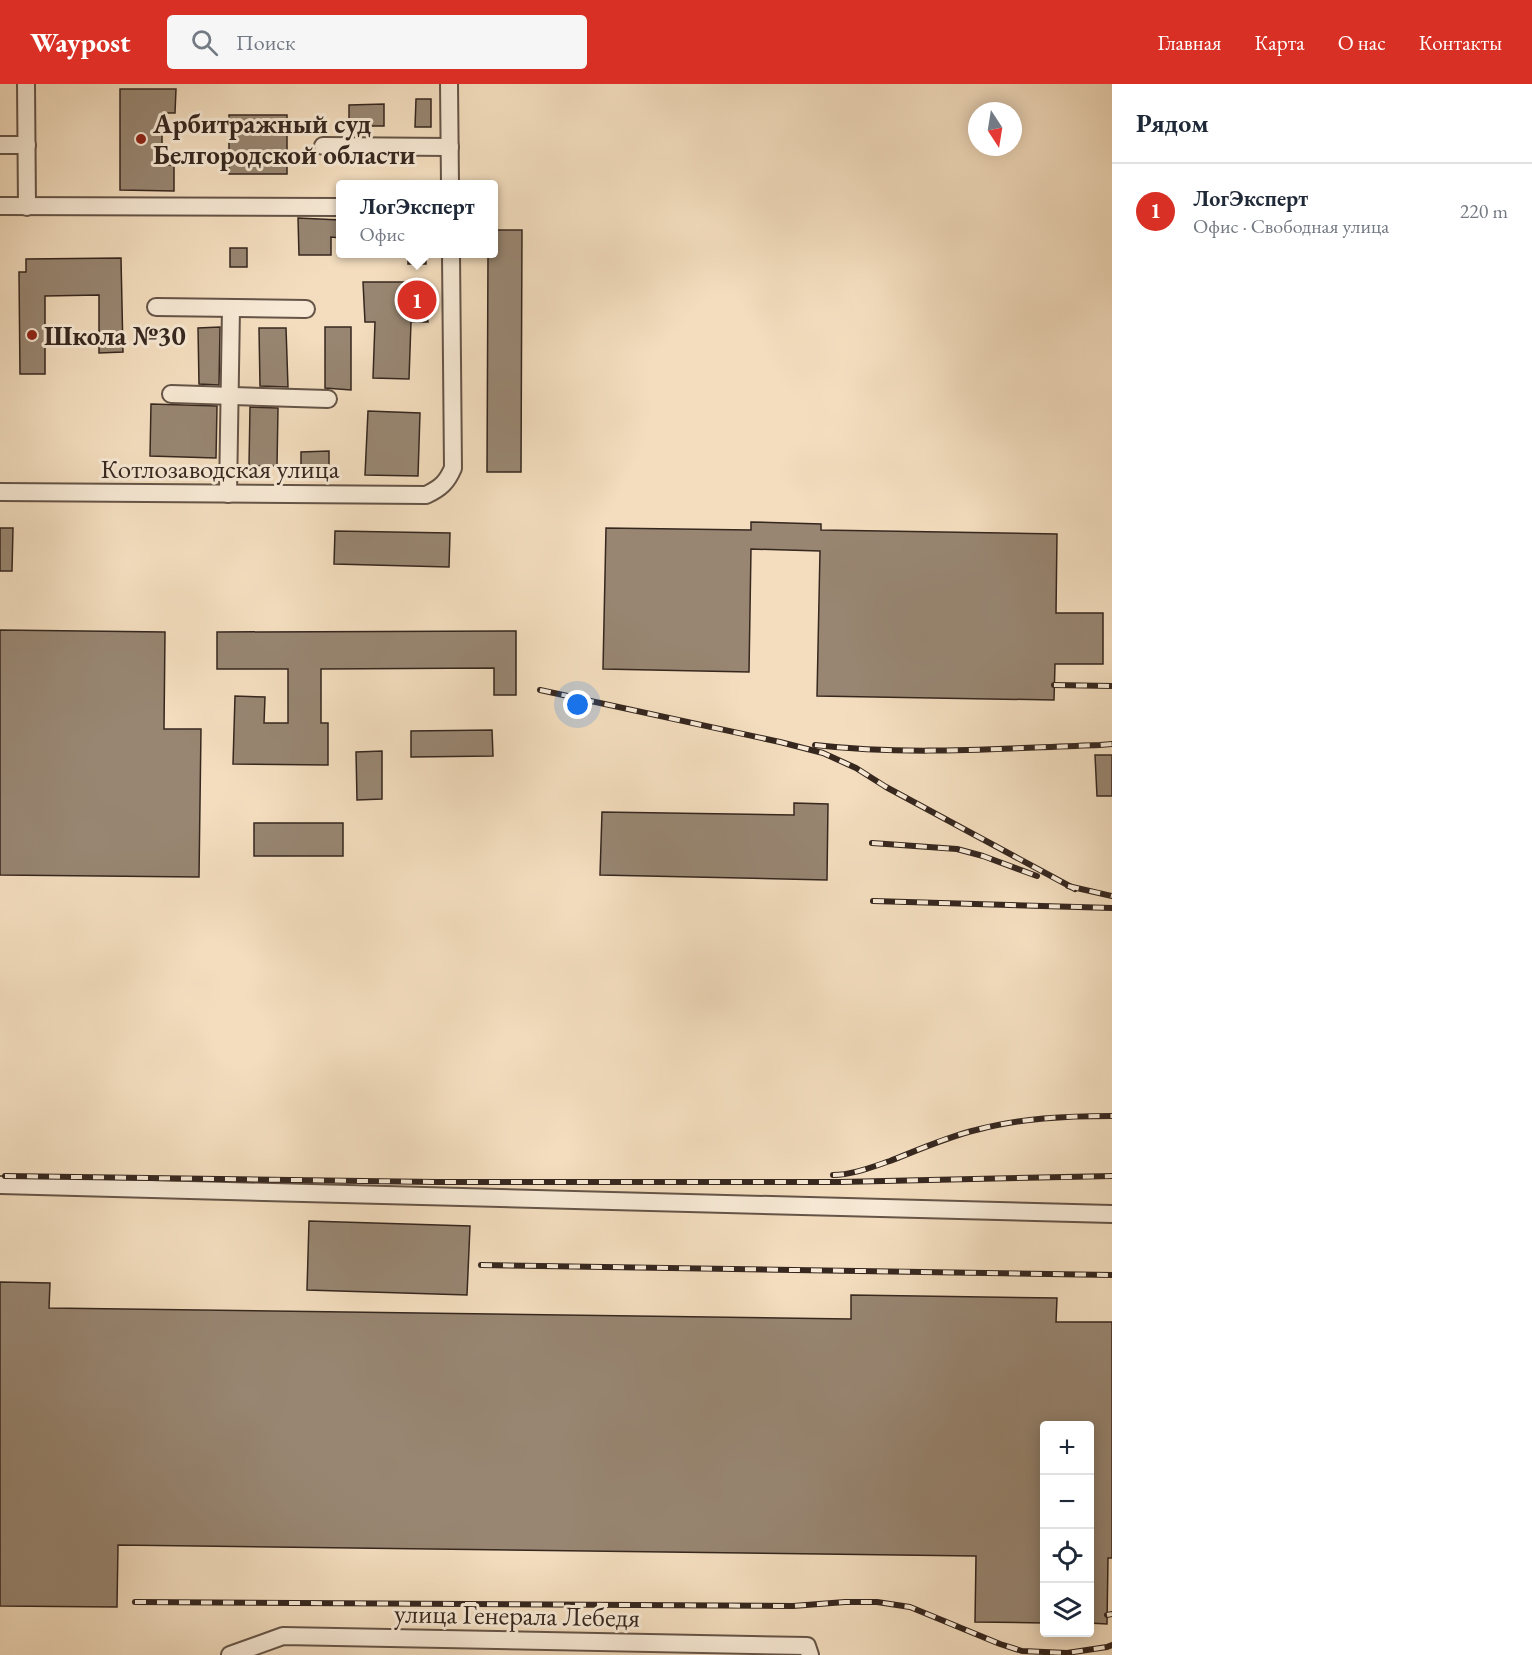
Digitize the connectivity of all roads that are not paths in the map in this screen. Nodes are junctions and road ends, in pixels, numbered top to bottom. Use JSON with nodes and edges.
{"nodes":[{"id":1,"x":26,"y":84,"type":"edge"},
{"id":2,"x":449,"y":84,"type":"edge"},
{"id":3,"x":0,"y":145,"type":"edge"},
{"id":4,"x":27,"y":145,"type":"junction"},
{"id":5,"x":323,"y":146,"type":"dead end"},
{"id":6,"x":450,"y":147,"type":"junction"},
{"id":7,"x":450,"y":180,"type":"edge"},
{"id":8,"x":0,"y":206,"type":"edge"},
{"id":9,"x":27,"y":207,"type":"junction"},
{"id":10,"x":336,"y":207,"type":"edge"},
{"id":11,"x":451,"y":258,"type":"edge"},
{"id":12,"x":156,"y":308,"type":"dead end"},
{"id":13,"x":231,"y":308,"type":"junction"},
{"id":14,"x":306,"y":309,"type":"dead end"},
{"id":15,"x":171,"y":394,"type":"dead end"},
{"id":16,"x":229,"y":396,"type":"junction"},
{"id":17,"x":328,"y":399,"type":"dead end"},
{"id":18,"x":0,"y":492,"type":"edge"},
{"id":19,"x":228,"y":494,"type":"junction"},
{"id":20,"x":0,"y":1185,"type":"edge"},
{"id":21,"x":1112,"y":1214,"type":"edge"},
{"id":22,"x":598,"y":1649,"type":"edge"},
{"id":23,"x":808,"y":1651,"type":"edge"},
{"id":24,"x":230,"y":1655,"type":"edge"}],
"edges":[{"from":1,"to":4,"type":"street"},
{"from":2,"to":6,"type":"street"},
{"from":3,"to":4,"type":"street"},
{"from":4,"to":9,"type":"street"},
{"from":5,"to":6,"type":"street"},
{"from":6,"to":7,"type":"street"},
{"from":8,"to":9,"type":"street"},
{"from":9,"to":10,"type":"street"},
{"from":11,"to":19,"type":"street","name":"Котлозаводская улица"},
{"from":12,"to":13,"type":"street"},
{"from":13,"to":14,"type":"street"},
{"from":13,"to":16,"type":"street"},
{"from":15,"to":16,"type":"street"},
{"from":16,"to":17,"type":"street"},
{"from":16,"to":19,"type":"street"},
{"from":18,"to":19,"type":"street","name":"Котлозаводская улица"},
{"from":20,"to":21,"type":"street"},
{"from":22,"to":23,"type":"street","name":"улица Генерала Лебедя"},
{"from":22,"to":24,"type":"street","name":"улица Генерала Лебедя"}]}
